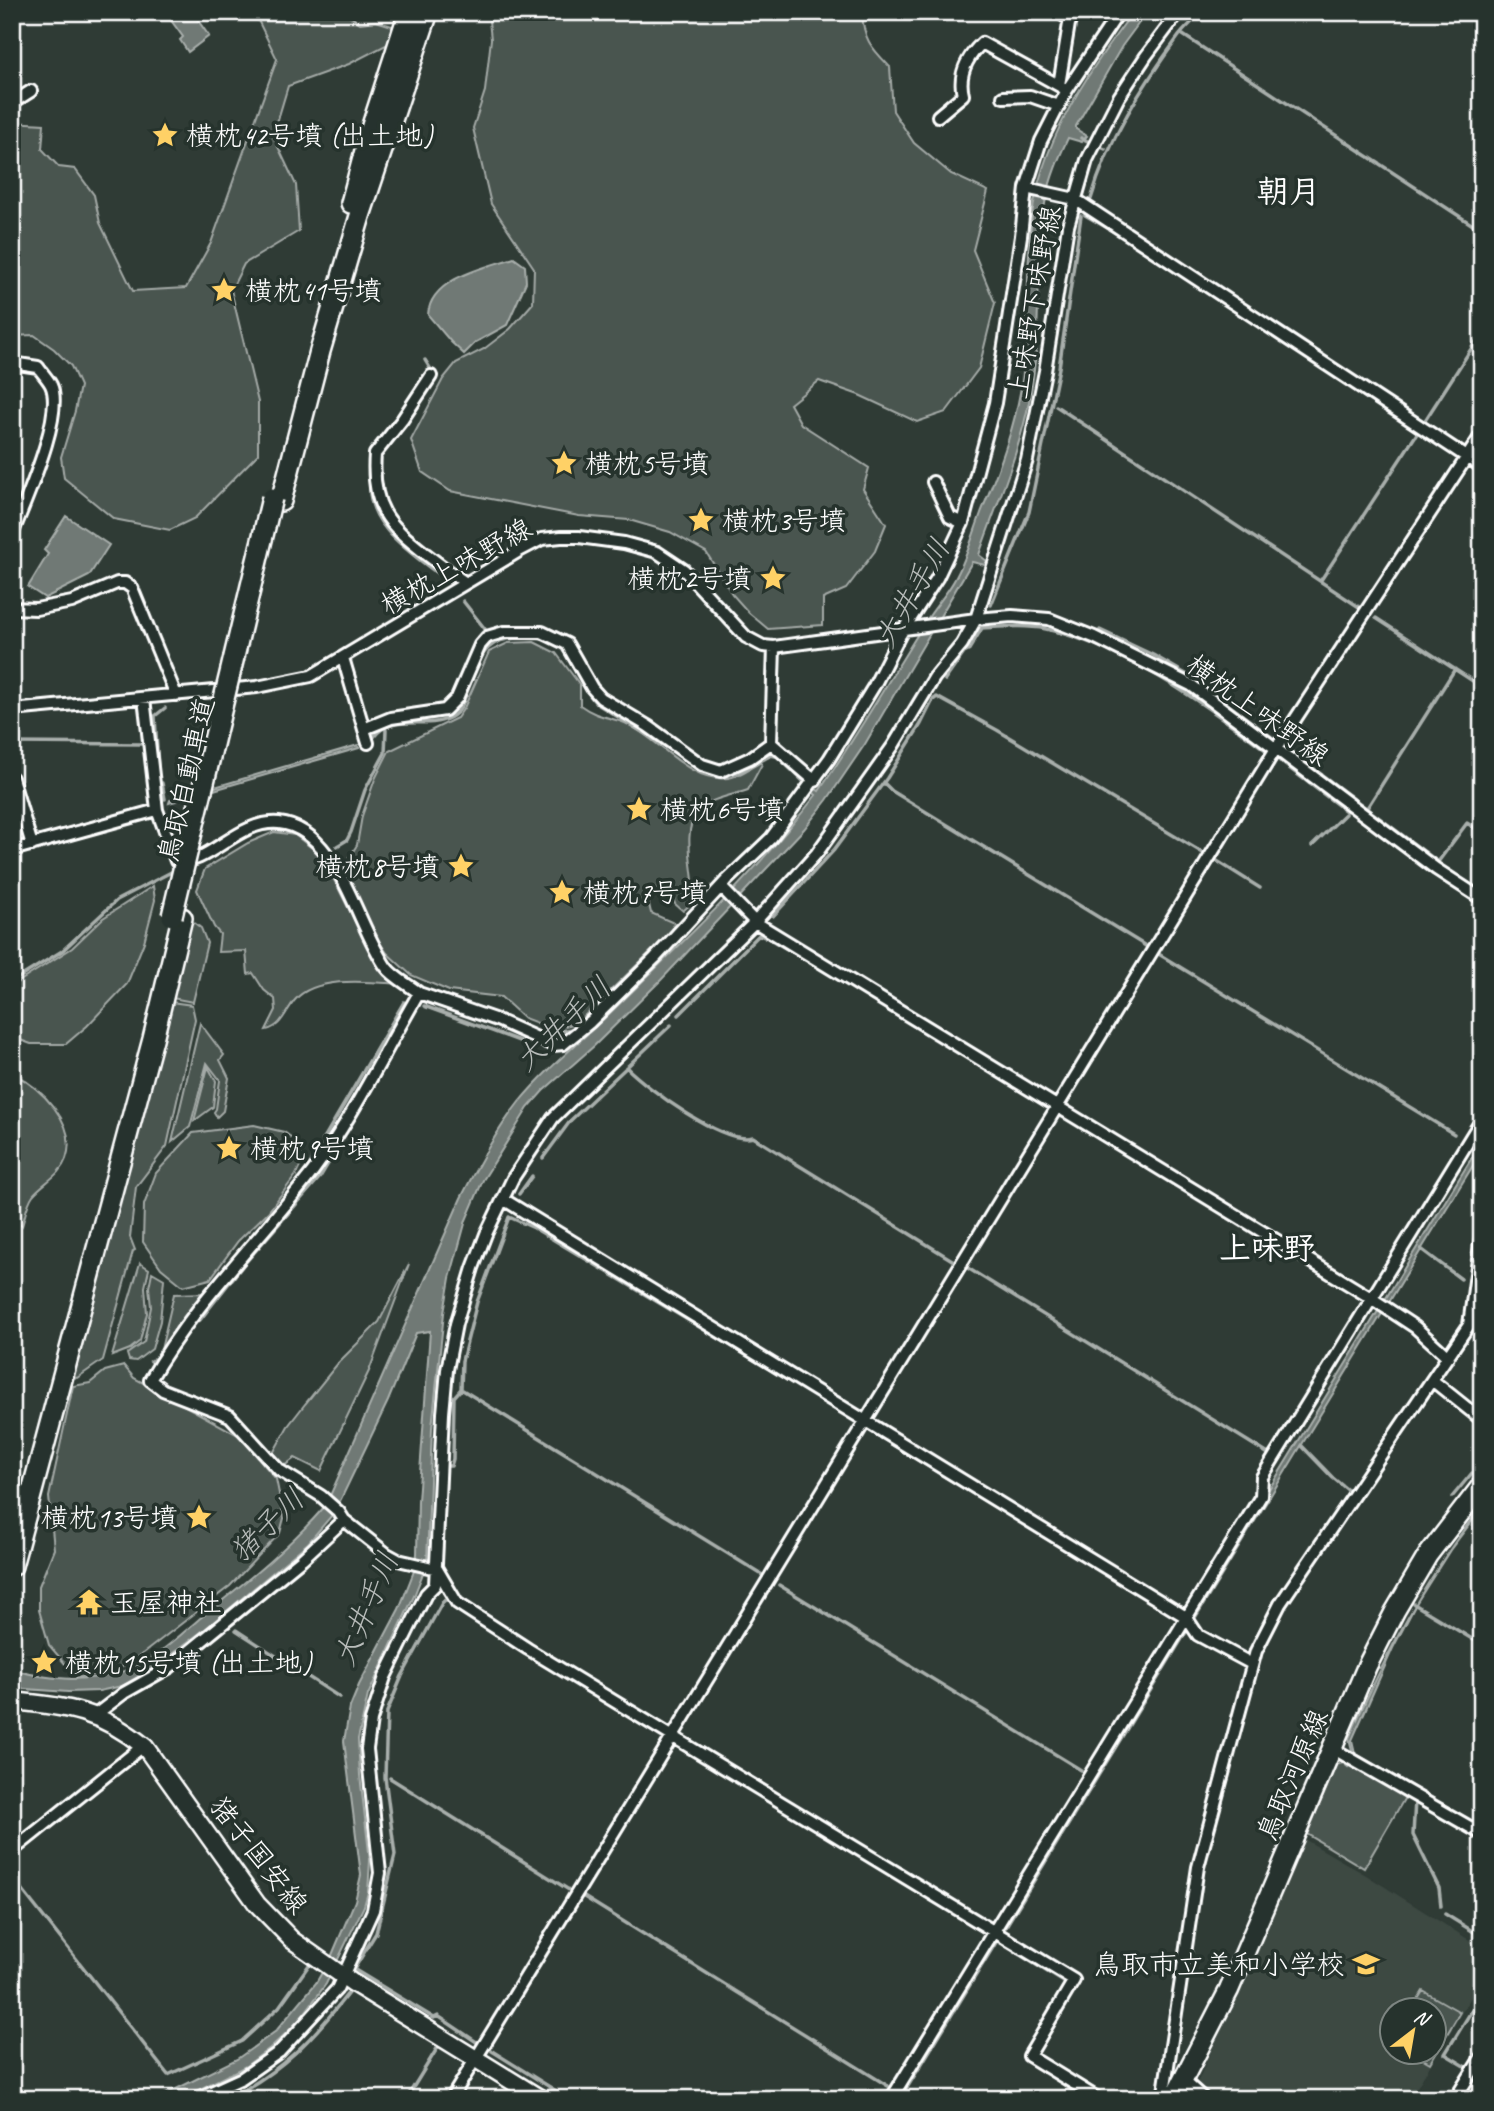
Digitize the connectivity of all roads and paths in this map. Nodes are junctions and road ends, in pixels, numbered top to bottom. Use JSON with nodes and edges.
{"nodes":[{"id":1,"x":408,"y":12,"type":"edge"},
{"id":2,"x":428,"y":12,"type":"edge"},
{"id":3,"x":1058,"y":12,"type":"edge"},
{"id":4,"x":1119,"y":12,"type":"edge"},
{"id":5,"x":1179,"y":12,"type":"edge"},
{"id":6,"x":1072,"y":16,"type":"edge"},
{"id":7,"x":1063,"y":87,"type":"junction"},
{"id":8,"x":31,"y":91,"type":"dead end"},
{"id":9,"x":1003,"y":97,"type":"dead end"},
{"id":10,"x":12,"y":103,"type":"edge"},
{"id":11,"x":1059,"y":106,"type":"junction"},
{"id":12,"x":939,"y":117,"type":"dead end"},
{"id":13,"x":1026,"y":188,"type":"junction"},
{"id":14,"x":1075,"y":199,"type":"junction"},
{"id":15,"x":12,"y":363,"type":"edge"},
{"id":16,"x":431,"y":376,"type":"dead end"},
{"id":17,"x":1482,"y":434,"type":"edge"},
{"id":18,"x":1467,"y":457,"type":"junction"},
{"id":19,"x":1482,"y":467,"type":"edge"},
{"id":20,"x":933,"y":482,"type":"dead end"},
{"id":21,"x":276,"y":499,"type":"junction"},
{"id":22,"x":963,"y":523,"type":"junction"},
{"id":23,"x":12,"y":534,"type":"edge"},
{"id":24,"x":466,"y":583,"type":"junction"},
{"id":25,"x":12,"y":608,"type":"edge"},
{"id":26,"x":976,"y":619,"type":"junction"},
{"id":27,"x":905,"y":628,"type":"junction"},
{"id":28,"x":774,"y":647,"type":"junction"},
{"id":29,"x":343,"y":658,"type":"junction"},
{"id":30,"x":176,"y":695,"type":"junction"},
{"id":31,"x":144,"y":698,"type":"junction"},
{"id":32,"x":12,"y":710,"type":"edge"},
{"id":33,"x":364,"y":729,"type":"junction"},
{"id":34,"x":368,"y":743,"type":"dead end"},
{"id":35,"x":771,"y":743,"type":"junction"},
{"id":36,"x":1275,"y":750,"type":"junction"},
{"id":37,"x":12,"y":778,"type":"edge"},
{"id":38,"x":815,"y":781,"type":"junction"},
{"id":39,"x":157,"y":810,"type":"junction"},
{"id":40,"x":32,"y":845,"type":"junction"},
{"id":41,"x":12,"y":850,"type":"edge"},
{"id":42,"x":721,"y":887,"type":"junction"},
{"id":43,"x":1482,"y":899,"type":"edge"},
{"id":44,"x":177,"y":917,"type":"junction"},
{"id":45,"x":755,"y":922,"type":"junction"},
{"id":46,"x":419,"y":993,"type":"junction"},
{"id":47,"x":1058,"y":1107,"type":"junction"},
{"id":48,"x":1482,"y":1119,"type":"edge"},
{"id":49,"x":503,"y":1199,"type":"junction"},
{"id":50,"x":1482,"y":1230,"type":"edge"},
{"id":51,"x":1371,"y":1298,"type":"junction"},
{"id":52,"x":1448,"y":1357,"type":"junction"},
{"id":53,"x":1432,"y":1380,"type":"junction"},
{"id":54,"x":1482,"y":1420,"type":"edge"},
{"id":55,"x":865,"y":1422,"type":"junction"},
{"id":56,"x":1482,"y":1485,"type":"edge"},
{"id":57,"x":344,"y":1520,"type":"junction"},
{"id":58,"x":12,"y":1527,"type":"edge"},
{"id":59,"x":12,"y":1566,"type":"edge"},
{"id":60,"x":437,"y":1569,"type":"junction"},
{"id":61,"x":1186,"y":1617,"type":"junction"},
{"id":62,"x":1252,"y":1664,"type":"junction"},
{"id":63,"x":12,"y":1701,"type":"edge"},
{"id":64,"x":94,"y":1716,"type":"junction"},
{"id":65,"x":672,"y":1736,"type":"junction"},
{"id":66,"x":143,"y":1746,"type":"junction"},
{"id":67,"x":1332,"y":1748,"type":"junction"},
{"id":68,"x":1482,"y":1834,"type":"edge"},
{"id":69,"x":12,"y":1851,"type":"edge"},
{"id":70,"x":992,"y":1932,"type":"junction"},
{"id":71,"x":342,"y":1975,"type":"junction"},
{"id":72,"x":1482,"y":2056,"type":"edge"},
{"id":73,"x":476,"y":2059,"type":"junction"},
{"id":74,"x":1183,"y":2080,"type":"junction"},
{"id":75,"x":196,"y":2099,"type":"edge"},
{"id":76,"x":452,"y":2099,"type":"edge"},
{"id":77,"x":541,"y":2099,"type":"edge"},
{"id":78,"x":891,"y":2099,"type":"edge"},
{"id":79,"x":1099,"y":2099,"type":"edge"},
{"id":80,"x":1163,"y":2099,"type":"edge"},
{"id":81,"x":1173,"y":2099,"type":"edge"},
{"id":82,"x":1204,"y":2099,"type":"edge"},
{"id":83,"x":1455,"y":2099,"type":"edge"}],
"edges":[{"from":1,"to":21,"type":"highway","name":"鳥取自動車道"},
{"from":2,"to":21,"type":"highway","name":"鳥取自動車道"},
{"from":3,"to":6,"type":"street"},
{"from":4,"to":7,"type":"street"},
{"from":5,"to":14,"type":"street","name":"上味野下味野線"},
{"from":6,"to":7,"type":"street"},
{"from":7,"to":11,"type":"street"},
{"from":7,"to":12,"type":"street"},
{"from":8,"to":10,"type":"street"},
{"from":9,"to":11,"type":"street"},
{"from":11,"to":13,"type":"street"},
{"from":13,"to":14,"type":"street"},
{"from":13,"to":22,"type":"street"},
{"from":14,"to":18,"type":"street"},
{"from":14,"to":26,"type":"street","name":"上味野下味野線"},
{"from":15,"to":23,"type":"street"},
{"from":16,"to":24,"type":"street"},
{"from":17,"to":18,"type":"street"},
{"from":18,"to":19,"type":"street"},
{"from":18,"to":36,"type":"street"},
{"from":20,"to":22,"type":"street"},
{"from":21,"to":44,"type":"highway","name":"鳥取自動車道"},
{"from":22,"to":27,"type":"street"},
{"from":24,"to":28,"type":"street","name":"横枕上味野線"},
{"from":24,"to":29,"type":"street","name":"横枕上味野線"},
{"from":25,"to":30,"type":"street"},
{"from":26,"to":27,"type":"street","name":"横枕上味野線"},
{"from":26,"to":36,"type":"street","name":"横枕上味野線"},
{"from":26,"to":45,"type":"street","name":"上味野下味野線"},
{"from":27,"to":28,"type":"street","name":"横枕上味野線"},
{"from":27,"to":38,"type":"street"},
{"from":28,"to":35,"type":"street"},
{"from":29,"to":30,"type":"street","name":"横枕上味野線"},
{"from":29,"to":33,"type":"street"},
{"from":30,"to":31,"type":"street","name":"横枕上味野線"},
{"from":31,"to":32,"type":"street","name":"横枕上味野線"},
{"from":31,"to":39,"type":"street"},
{"from":33,"to":34,"type":"street"},
{"from":33,"to":35,"type":"street"},
{"from":35,"to":38,"type":"street"},
{"from":36,"to":43,"type":"street","name":"横枕上味野線"},
{"from":36,"to":47,"type":"street"},
{"from":37,"to":40,"type":"street"},
{"from":38,"to":42,"type":"street"},
{"from":39,"to":40,"type":"street"},
{"from":39,"to":46,"type":"street"},
{"from":40,"to":41,"type":"street"},
{"from":42,"to":45,"type":"street"},
{"from":42,"to":46,"type":"street"},
{"from":44,"to":58,"type":"highway","name":"鳥取自動車道"},
{"from":44,"to":59,"type":"highway","name":"鳥取自動車道"},
{"from":45,"to":47,"type":"street"},
{"from":45,"to":49,"type":"street","name":"上味野下味野線"},
{"from":46,"to":57,"type":"street"},
{"from":47,"to":51,"type":"street"},
{"from":47,"to":55,"type":"street"},
{"from":48,"to":51,"type":"street"},
{"from":49,"to":55,"type":"street"},
{"from":49,"to":60,"type":"street","name":"上味野下味野線"},
{"from":50,"to":52,"type":"street"},
{"from":51,"to":52,"type":"street"},
{"from":51,"to":61,"type":"street"},
{"from":52,"to":53,"type":"street"},
{"from":53,"to":54,"type":"street"},
{"from":53,"to":62,"type":"street"},
{"from":55,"to":61,"type":"street"},
{"from":55,"to":65,"type":"street"},
{"from":56,"to":67,"type":"main road","name":"鳥取河原線"},
{"from":57,"to":60,"type":"street"},
{"from":57,"to":64,"type":"street"},
{"from":60,"to":65,"type":"street"},
{"from":60,"to":71,"type":"street"},
{"from":61,"to":62,"type":"street"},
{"from":61,"to":70,"type":"street"},
{"from":62,"to":80,"type":"street"},
{"from":63,"to":64,"type":"main road","name":"猪子国安線"},
{"from":64,"to":66,"type":"main road","name":"猪子国安線"},
{"from":65,"to":70,"type":"street"},
{"from":65,"to":73,"type":"street"},
{"from":66,"to":69,"type":"street"},
{"from":66,"to":71,"type":"main road","name":"猪子国安線"},
{"from":67,"to":68,"type":"street"},
{"from":67,"to":74,"type":"main road","name":"鳥取河原線"},
{"from":70,"to":78,"type":"street"},
{"from":70,"to":79,"type":"street"},
{"from":71,"to":73,"type":"main road","name":"猪子国安線"},
{"from":71,"to":75,"type":"street"},
{"from":72,"to":83,"type":"street"},
{"from":73,"to":76,"type":"street"},
{"from":73,"to":77,"type":"main road","name":"猪子国安線"},
{"from":74,"to":81,"type":"main road","name":"鳥取河原線"},
{"from":74,"to":82,"type":"street"}]}
